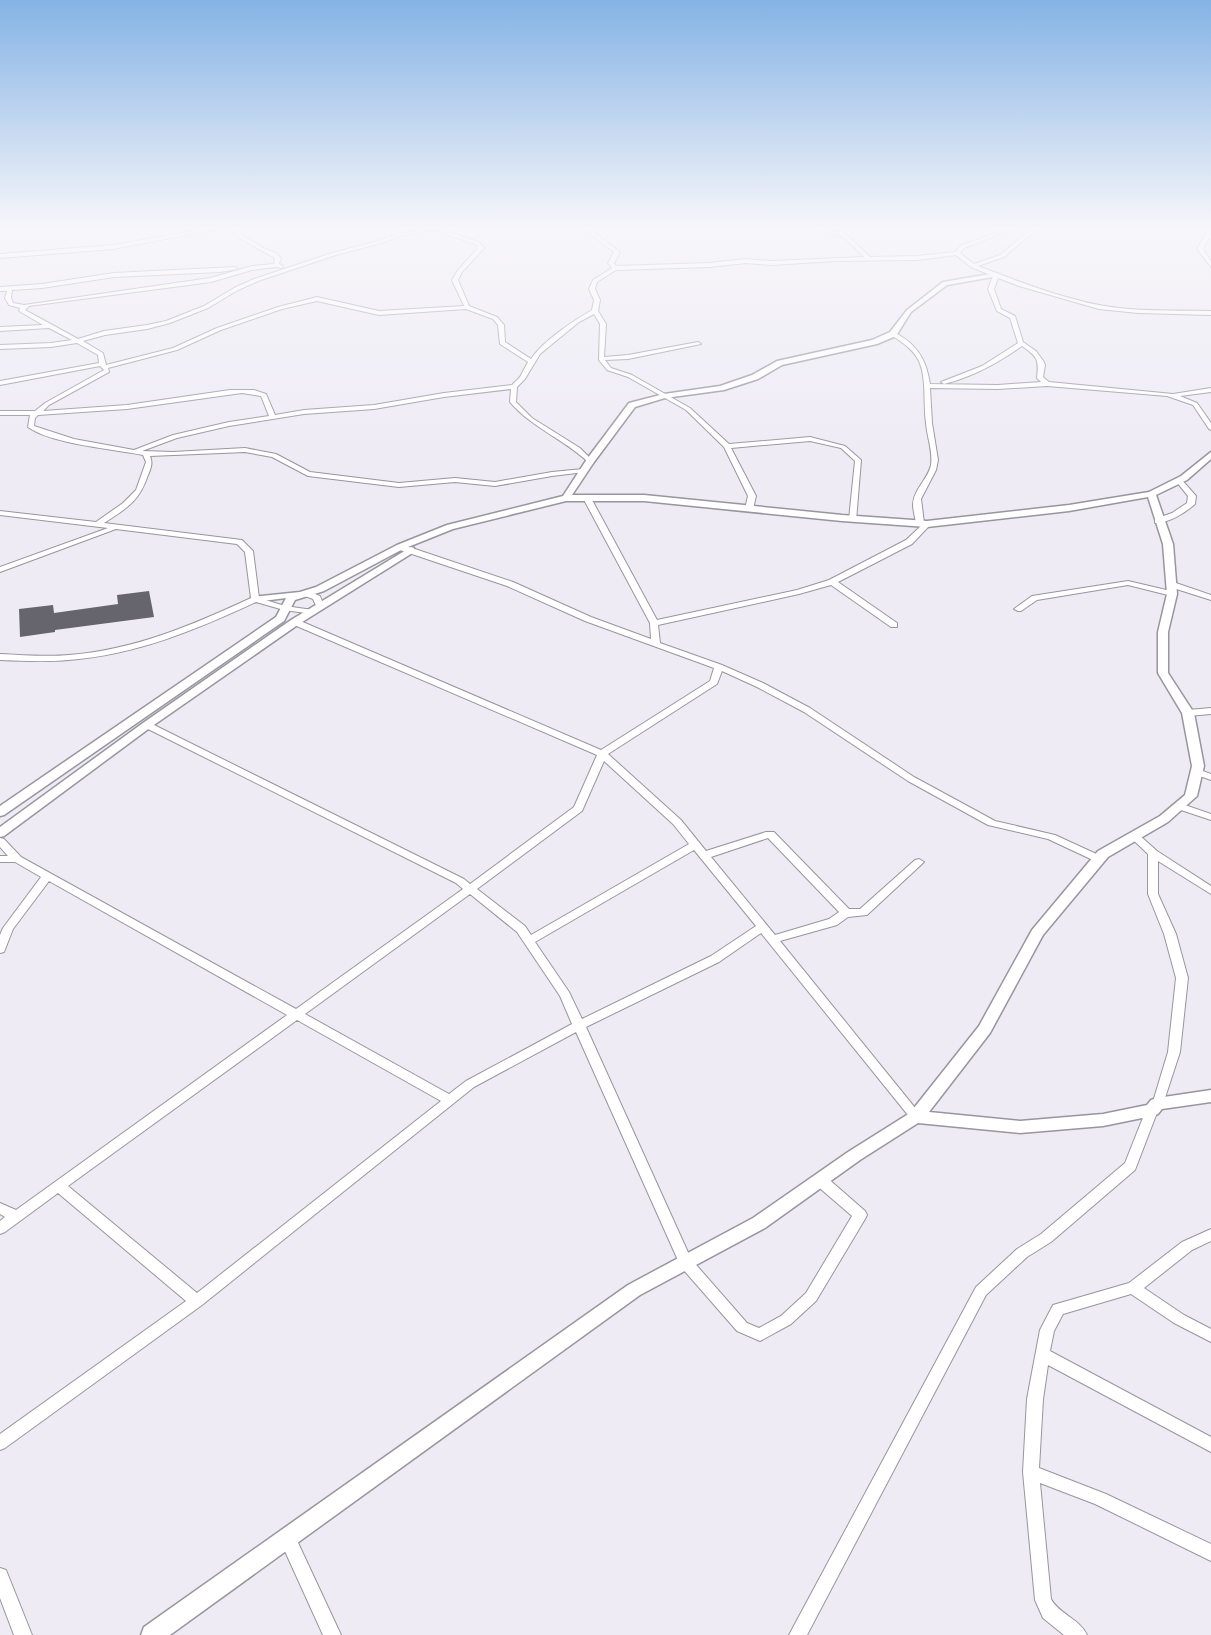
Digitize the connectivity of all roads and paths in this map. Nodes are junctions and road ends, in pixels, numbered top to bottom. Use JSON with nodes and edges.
{"nodes":[{"id":1,"x":10,"y":302,"type":"edge"},
{"id":2,"x":58,"y":302,"type":"edge"},
{"id":3,"x":214,"y":302,"type":"edge"},
{"id":4,"x":303,"y":302,"type":"edge"},
{"id":5,"x":332,"y":302,"type":"edge"},
{"id":6,"x":465,"y":302,"type":"edge"},
{"id":7,"x":597,"y":302,"type":"edge"},
{"id":8,"x":920,"y":302,"type":"edge"},
{"id":9,"x":996,"y":302,"type":"edge"},
{"id":10,"x":1080,"y":302,"type":"edge"},
{"id":11,"x":25,"y":307,"type":"junction"},
{"id":12,"x":467,"y":307,"type":"junction"},
{"id":13,"x":595,"y":312,"type":"junction"},
{"id":14,"x":1211,"y":313,"type":"edge"},
{"id":15,"x":49,"y":326,"type":"junction"},
{"id":16,"x":0,"y":329,"type":"edge"},
{"id":17,"x":893,"y":334,"type":"junction"},
{"id":18,"x":78,"y":341,"type":"junction"},
{"id":19,"x":1021,"y":343,"type":"junction"},
{"id":20,"x":698,"y":344,"type":"dead end"},
{"id":21,"x":0,"y":347,"type":"edge"},
{"id":22,"x":601,"y":359,"type":"junction"},
{"id":23,"x":532,"y":362,"type":"junction"},
{"id":24,"x":104,"y":366,"type":"junction"},
{"id":25,"x":0,"y":383,"type":"edge"},
{"id":26,"x":1047,"y":384,"type":"junction"},
{"id":27,"x":928,"y":386,"type":"junction"},
{"id":28,"x":514,"y":387,"type":"junction"},
{"id":29,"x":1211,"y":390,"type":"edge"},
{"id":30,"x":664,"y":396,"type":"junction"},
{"id":31,"x":1172,"y":396,"type":"junction"},
{"id":32,"x":0,"y":413,"type":"edge"},
{"id":33,"x":35,"y":414,"type":"junction"},
{"id":34,"x":273,"y":417,"type":"junction"},
{"id":35,"x":1211,"y":428,"type":"edge"},
{"id":36,"x":727,"y":446,"type":"junction"},
{"id":37,"x":134,"y":452,"type":"junction"},
{"id":38,"x":146,"y":454,"type":"junction"},
{"id":39,"x":1211,"y":456,"type":"edge"},
{"id":40,"x":590,"y":461,"type":"junction"},
{"id":41,"x":584,"y":471,"type":"junction"},
{"id":42,"x":1179,"y":480,"type":"junction"},
{"id":43,"x":1151,"y":494,"type":"junction"},
{"id":44,"x":566,"y":498,"type":"junction"},
{"id":45,"x":587,"y":498,"type":"junction"},
{"id":46,"x":749,"y":509,"type":"junction"},
{"id":47,"x":0,"y":513,"type":"edge"},
{"id":48,"x":853,"y":519,"type":"junction"},
{"id":49,"x":1158,"y":521,"type":"junction"},
{"id":50,"x":924,"y":523,"type":"junction"},
{"id":51,"x":97,"y":525,"type":"junction"},
{"id":52,"x":450,"y":527,"type":"junction"},
{"id":53,"x":116,"y":528,"type":"junction"},
{"id":54,"x":400,"y":546,"type":"junction"},
{"id":55,"x":411,"y":550,"type":"junction"},
{"id":56,"x":0,"y":562,"type":"edge"},
{"id":57,"x":14,"y":564,"type":"junction"},
{"id":58,"x":0,"y":570,"type":"edge"},
{"id":59,"x":832,"y":582,"type":"junction"},
{"id":60,"x":1171,"y":589,"type":"junction"},
{"id":61,"x":305,"y":593,"type":"junction"},
{"id":62,"x":1211,"y":598,"type":"edge"},
{"id":63,"x":255,"y":599,"type":"junction"},
{"id":64,"x":320,"y":606,"type":"junction"},
{"id":65,"x":284,"y":608,"type":"junction"},
{"id":66,"x":1018,"y":609,"type":"dead end"},
{"id":67,"x":310,"y":612,"type":"junction"},
{"id":68,"x":295,"y":622,"type":"junction"},
{"id":69,"x":654,"y":623,"type":"junction"},
{"id":70,"x":894,"y":625,"type":"dead end"},
{"id":71,"x":656,"y":643,"type":"junction"},
{"id":72,"x":0,"y":657,"type":"edge"},
{"id":73,"x":719,"y":667,"type":"junction"},
{"id":74,"x":1211,"y":711,"type":"edge"},
{"id":75,"x":1188,"y":713,"type":"junction"},
{"id":76,"x":147,"y":725,"type":"junction"},
{"id":77,"x":602,"y":754,"type":"junction"},
{"id":78,"x":1204,"y":774,"type":"edge"},
{"id":79,"x":1179,"y":806,"type":"junction"},
{"id":80,"x":0,"y":812,"type":"edge"},
{"id":81,"x":1211,"y":817,"type":"edge"},
{"id":82,"x":0,"y":834,"type":"edge"},
{"id":83,"x":1134,"y":836,"type":"junction"},
{"id":84,"x":0,"y":841,"type":"edge"},
{"id":85,"x":695,"y":844,"type":"junction"},
{"id":86,"x":1153,"y":853,"type":"junction"},
{"id":87,"x":706,"y":855,"type":"junction"},
{"id":88,"x":0,"y":859,"type":"edge"},
{"id":89,"x":1099,"y":859,"type":"junction"},
{"id":90,"x":17,"y":860,"type":"junction"},
{"id":91,"x":919,"y":862,"type":"dead end"},
{"id":92,"x":47,"y":876,"type":"junction"},
{"id":93,"x":470,"y":889,"type":"junction"},
{"id":94,"x":1211,"y":890,"type":"edge"},
{"id":95,"x":846,"y":913,"type":"junction"},
{"id":96,"x":761,"y":928,"type":"junction"},
{"id":97,"x":771,"y":940,"type":"junction"},
{"id":98,"x":529,"y":941,"type":"junction"},
{"id":99,"x":0,"y":949,"type":"edge"},
{"id":100,"x":294,"y":1014,"type":"junction"},
{"id":101,"x":578,"y":1026,"type":"junction"},
{"id":102,"x":1211,"y":1096,"type":"edge"},
{"id":103,"x":450,"y":1100,"type":"junction"},
{"id":104,"x":1155,"y":1107,"type":"junction"},
{"id":105,"x":916,"y":1117,"type":"junction"},
{"id":106,"x":820,"y":1180,"type":"junction"},
{"id":107,"x":58,"y":1186,"type":"junction"},
{"id":108,"x":0,"y":1208,"type":"edge"},
{"id":109,"x":16,"y":1216,"type":"junction"},
{"id":110,"x":0,"y":1228,"type":"edge"},
{"id":111,"x":1211,"y":1235,"type":"edge"},
{"id":112,"x":686,"y":1263,"type":"junction"},
{"id":113,"x":1133,"y":1288,"type":"junction"},
{"id":114,"x":197,"y":1301,"type":"junction"},
{"id":115,"x":1211,"y":1336,"type":"edge"},
{"id":116,"x":1042,"y":1354,"type":"junction"},
{"id":117,"x":0,"y":1443,"type":"edge"},
{"id":118,"x":1211,"y":1445,"type":"edge"},
{"id":119,"x":1031,"y":1472,"type":"junction"},
{"id":120,"x":287,"y":1538,"type":"junction"},
{"id":121,"x":1211,"y":1552,"type":"edge"},
{"id":122,"x":0,"y":1576,"type":"edge"},
{"id":123,"x":22,"y":1635,"type":"edge"},
{"id":124,"x":152,"y":1635,"type":"edge"},
{"id":125,"x":332,"y":1635,"type":"edge"},
{"id":126,"x":798,"y":1635,"type":"edge"},
{"id":127,"x":1078,"y":1635,"type":"edge"}],
"edges":[{"from":1,"to":11,"type":"street"},
{"from":2,"to":11,"type":"street"},
{"from":3,"to":18,"type":"street"},
{"from":4,"to":24,"type":"street"},
{"from":5,"to":12,"type":"street"},
{"from":6,"to":12,"type":"street"},
{"from":7,"to":13,"type":"street"},
{"from":8,"to":17,"type":"street"},
{"from":9,"to":19,"type":"street"},
{"from":10,"to":14,"type":"street"},
{"from":11,"to":15,"type":"street"},
{"from":12,"to":23,"type":"street"},
{"from":13,"to":22,"type":"street"},
{"from":13,"to":23,"type":"street"},
{"from":15,"to":16,"type":"street"},
{"from":15,"to":18,"type":"street"},
{"from":17,"to":27,"type":"street"},
{"from":17,"to":30,"type":"street"},
{"from":18,"to":21,"type":"street"},
{"from":18,"to":24,"type":"street"},
{"from":19,"to":26,"type":"street"},
{"from":19,"to":27,"type":"street"},
{"from":20,"to":22,"type":"street"},
{"from":22,"to":30,"type":"street"},
{"from":23,"to":28,"type":"street"},
{"from":24,"to":25,"type":"street"},
{"from":24,"to":33,"type":"street"},
{"from":26,"to":27,"type":"street"},
{"from":26,"to":31,"type":"street"},
{"from":27,"to":50,"type":"street"},
{"from":28,"to":34,"type":"street"},
{"from":28,"to":40,"type":"street"},
{"from":29,"to":31,"type":"street"},
{"from":30,"to":36,"type":"street"},
{"from":30,"to":40,"type":"street"},
{"from":31,"to":35,"type":"street"},
{"from":32,"to":33,"type":"street"},
{"from":33,"to":34,"type":"street"},
{"from":33,"to":37,"type":"street"},
{"from":34,"to":37,"type":"street"},
{"from":36,"to":46,"type":"street"},
{"from":36,"to":48,"type":"street"},
{"from":37,"to":38,"type":"street"},
{"from":38,"to":41,"type":"street"},
{"from":38,"to":51,"type":"street"},
{"from":39,"to":42,"type":"street"},
{"from":40,"to":41,"type":"street"},
{"from":41,"to":44,"type":"street"},
{"from":42,"to":43,"type":"street"},
{"from":42,"to":49,"type":"street"},
{"from":43,"to":49,"type":"street"},
{"from":43,"to":50,"type":"street"},
{"from":44,"to":45,"type":"street"},
{"from":44,"to":52,"type":"street"},
{"from":45,"to":46,"type":"street"},
{"from":45,"to":69,"type":"street"},
{"from":46,"to":48,"type":"street"},
{"from":47,"to":51,"type":"street"},
{"from":48,"to":50,"type":"street"},
{"from":49,"to":60,"type":"street"},
{"from":50,"to":59,"type":"street"},
{"from":51,"to":53,"type":"street"},
{"from":52,"to":54,"type":"street"},
{"from":52,"to":55,"type":"street"},
{"from":53,"to":57,"type":"street"},
{"from":53,"to":63,"type":"street"},
{"from":54,"to":55,"type":"street"},
{"from":54,"to":61,"type":"street"},
{"from":55,"to":64,"type":"street"},
{"from":55,"to":71,"type":"street"},
{"from":56,"to":57,"type":"street"},
{"from":57,"to":58,"type":"street"},
{"from":59,"to":69,"type":"street"},
{"from":59,"to":70,"type":"street"},
{"from":60,"to":62,"type":"street"},
{"from":60,"to":66,"type":"street"},
{"from":60,"to":75,"type":"street"},
{"from":61,"to":63,"type":"street"},
{"from":61,"to":64,"type":"street"},
{"from":61,"to":65,"type":"street"},
{"from":63,"to":65,"type":"street"},
{"from":63,"to":72,"type":"street"},
{"from":64,"to":67,"type":"street"},
{"from":65,"to":67,"type":"street"},
{"from":65,"to":80,"type":"street"},
{"from":67,"to":68,"type":"street"},
{"from":68,"to":76,"type":"street"},
{"from":68,"to":77,"type":"street"},
{"from":69,"to":71,"type":"street"},
{"from":71,"to":73,"type":"street"},
{"from":73,"to":77,"type":"street"},
{"from":73,"to":89,"type":"street"},
{"from":74,"to":75,"type":"street"},
{"from":75,"to":78,"type":"street"},
{"from":76,"to":82,"type":"street"},
{"from":76,"to":93,"type":"street"},
{"from":77,"to":85,"type":"street"},
{"from":77,"to":93,"type":"street"},
{"from":78,"to":79,"type":"street"},
{"from":79,"to":81,"type":"street"},
{"from":79,"to":83,"type":"street"},
{"from":83,"to":86,"type":"street"},
{"from":83,"to":89,"type":"street"},
{"from":84,"to":90,"type":"street"},
{"from":85,"to":87,"type":"street"},
{"from":85,"to":98,"type":"street"},
{"from":86,"to":94,"type":"street"},
{"from":86,"to":104,"type":"street"},
{"from":87,"to":95,"type":"street"},
{"from":87,"to":96,"type":"street"},
{"from":88,"to":90,"type":"street"},
{"from":89,"to":105,"type":"street"},
{"from":90,"to":92,"type":"street"},
{"from":91,"to":95,"type":"street"},
{"from":92,"to":99,"type":"street"},
{"from":92,"to":100,"type":"street"},
{"from":93,"to":98,"type":"street"},
{"from":93,"to":100,"type":"street"},
{"from":95,"to":97,"type":"street"},
{"from":96,"to":97,"type":"street"},
{"from":96,"to":101,"type":"street"},
{"from":97,"to":105,"type":"street"},
{"from":98,"to":101,"type":"street"},
{"from":100,"to":103,"type":"street"},
{"from":100,"to":107,"type":"street"},
{"from":101,"to":103,"type":"street"},
{"from":101,"to":112,"type":"street"},
{"from":102,"to":104,"type":"street"},
{"from":103,"to":114,"type":"street"},
{"from":104,"to":105,"type":"street"},
{"from":104,"to":126,"type":"street"},
{"from":105,"to":106,"type":"street"},
{"from":106,"to":112,"type":"street"},
{"from":106,"to":112,"type":"street"},
{"from":107,"to":109,"type":"street"},
{"from":107,"to":114,"type":"street"},
{"from":108,"to":109,"type":"street"},
{"from":109,"to":110,"type":"street"},
{"from":111,"to":113,"type":"street"},
{"from":112,"to":120,"type":"street"},
{"from":113,"to":115,"type":"street"},
{"from":113,"to":116,"type":"street"},
{"from":114,"to":117,"type":"street"},
{"from":116,"to":118,"type":"street"},
{"from":116,"to":119,"type":"street"},
{"from":119,"to":121,"type":"street"},
{"from":119,"to":127,"type":"street"},
{"from":120,"to":124,"type":"street"},
{"from":120,"to":125,"type":"street"},
{"from":122,"to":123,"type":"street"}]}
